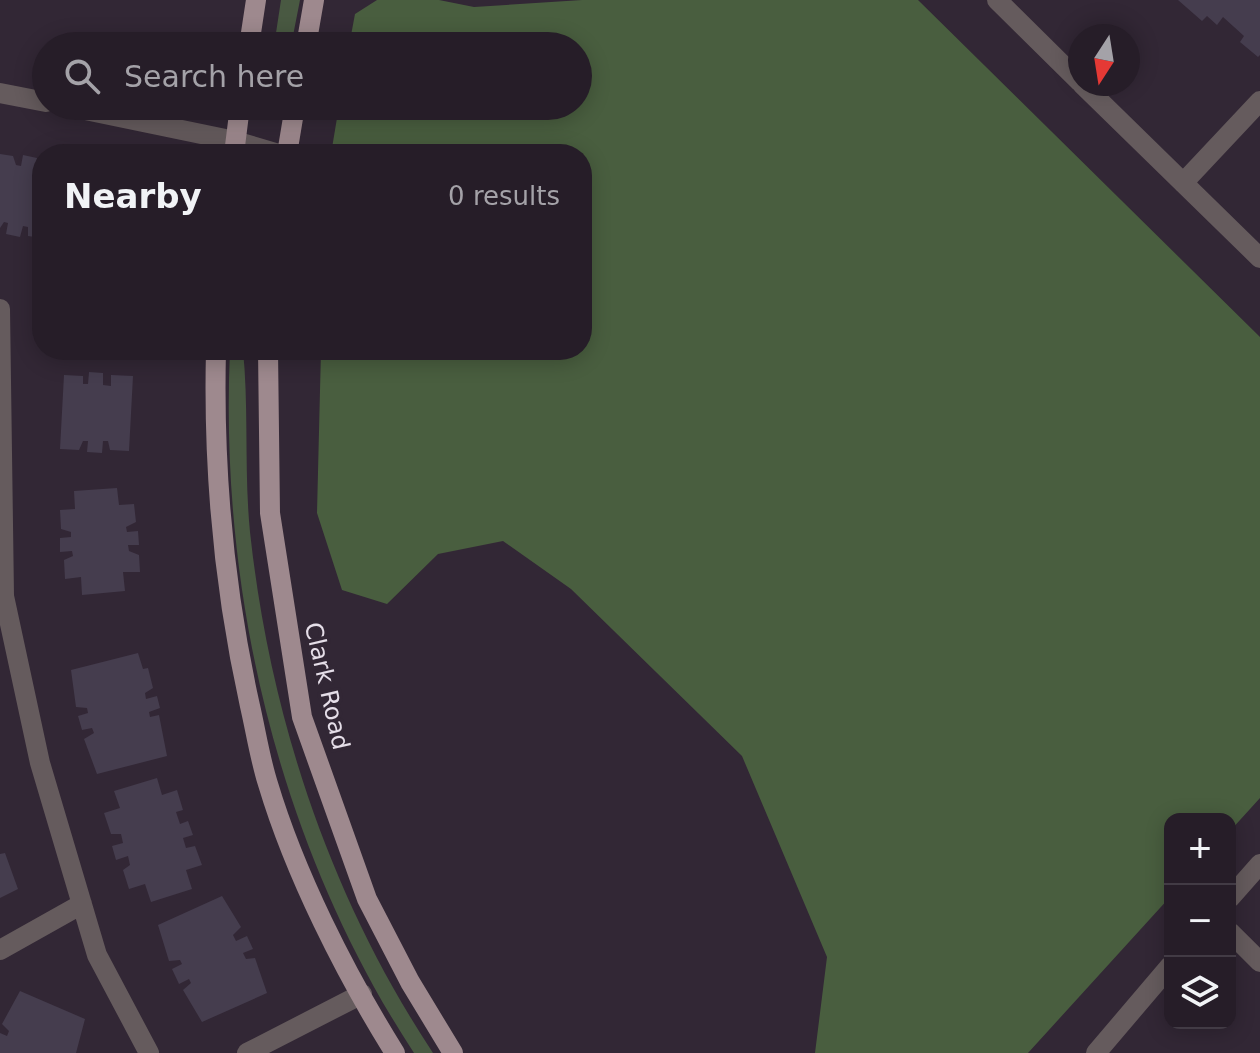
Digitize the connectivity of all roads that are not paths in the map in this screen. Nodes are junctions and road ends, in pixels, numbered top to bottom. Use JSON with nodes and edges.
{"nodes":[{"id":1,"x":256,"y":0,"type":"edge"},
{"id":2,"x":314,"y":0,"type":"edge"},
{"id":3,"x":997,"y":0,"type":"edge"},
{"id":4,"x":251,"y":32,"type":"edge"},
{"id":5,"x":308,"y":32,"type":"edge"},
{"id":6,"x":1068,"y":70,"type":"edge"},
{"id":7,"x":0,"y":93,"type":"edge"},
{"id":8,"x":1094,"y":96,"type":"edge"},
{"id":9,"x":32,"y":99,"type":"edge"},
{"id":10,"x":1260,"y":102,"type":"edge"},
{"id":11,"x":123,"y":120,"type":"edge"},
{"id":12,"x":238,"y":120,"type":"edge"},
{"id":13,"x":293,"y":120,"type":"edge"},
{"id":14,"x":222,"y":144,"type":"edge"},
{"id":15,"x":234,"y":144,"type":"edge"},
{"id":16,"x":289,"y":144,"type":"edge"},
{"id":17,"x":1183,"y":183,"type":"junction"},
{"id":18,"x":1260,"y":258,"type":"edge"},
{"id":19,"x":0,"y":309,"type":"edge"},
{"id":20,"x":216,"y":360,"type":"edge"},
{"id":21,"x":268,"y":360,"type":"edge"},
{"id":22,"x":2,"y":596,"type":"edge"},
{"id":23,"x":8,"y":654,"type":"edge"},
{"id":24,"x":1260,"y":864,"type":"edge"},
{"id":25,"x":1236,"y":891,"type":"edge"},
{"id":26,"x":82,"y":904,"type":"junction"},
{"id":27,"x":1236,"y":938,"type":"edge"},
{"id":28,"x":0,"y":950,"type":"edge"},
{"id":29,"x":1260,"y":962,"type":"edge"},
{"id":30,"x":1164,"y":973,"type":"edge"},
{"id":31,"x":362,"y":994,"type":"junction"},
{"id":32,"x":149,"y":1053,"type":"edge"},
{"id":33,"x":247,"y":1053,"type":"edge"},
{"id":34,"x":395,"y":1053,"type":"edge"},
{"id":35,"x":453,"y":1053,"type":"edge"},
{"id":36,"x":1096,"y":1053,"type":"edge"}],
"edges":[{"from":1,"to":4,"type":"main road"},
{"from":2,"to":5,"type":"main road"},
{"from":3,"to":6,"type":"street"},
{"from":7,"to":9,"type":"street"},
{"from":8,"to":17,"type":"street"},
{"from":10,"to":17,"type":"street"},
{"from":11,"to":14,"type":"street"},
{"from":12,"to":15,"type":"main road"},
{"from":13,"to":16,"type":"main road"},
{"from":17,"to":18,"type":"street"},
{"from":19,"to":22,"type":"street"},
{"from":20,"to":31,"type":"main road"},
{"from":21,"to":35,"type":"main road","name":"Clark Road"},
{"from":22,"to":23,"type":"street"},
{"from":23,"to":26,"type":"street"},
{"from":24,"to":25,"type":"street"},
{"from":26,"to":28,"type":"street"},
{"from":26,"to":32,"type":"street"},
{"from":27,"to":29,"type":"street"},
{"from":30,"to":36,"type":"street"},
{"from":31,"to":33,"type":"street"},
{"from":31,"to":34,"type":"main road"}]}
